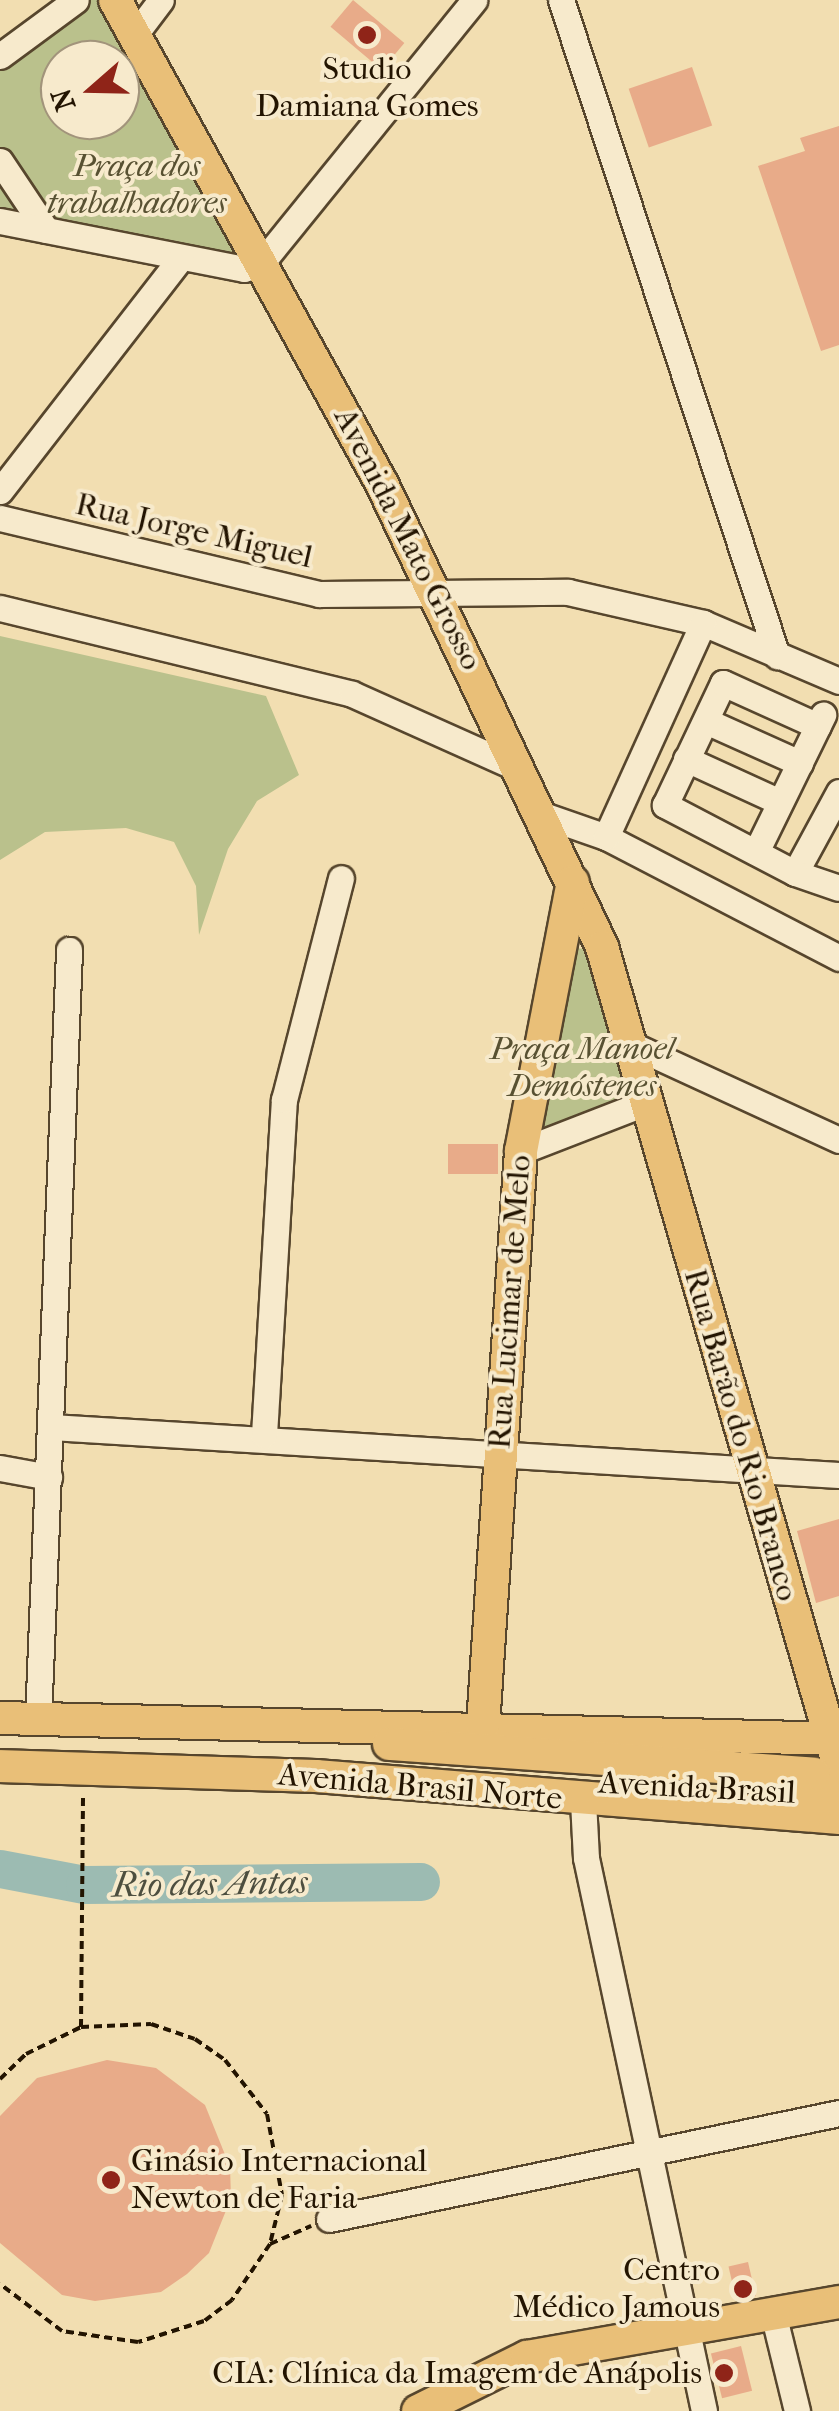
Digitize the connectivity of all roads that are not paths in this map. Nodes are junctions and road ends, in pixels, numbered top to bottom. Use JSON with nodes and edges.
{"nodes":[{"id":1,"x":76,"y":0,"type":"edge"},
{"id":2,"x":115,"y":0,"type":"edge"},
{"id":3,"x":161,"y":0,"type":"edge"},
{"id":4,"x":474,"y":0,"type":"edge"},
{"id":5,"x":561,"y":0,"type":"edge"},
{"id":6,"x":136,"y":32,"type":"junction"},
{"id":7,"x":0,"y":56,"type":"edge"},
{"id":8,"x":0,"y":161,"type":"edge"},
{"id":9,"x":0,"y":221,"type":"edge"},
{"id":10,"x":46,"y":230,"type":"junction"},
{"id":11,"x":181,"y":258,"type":"junction"},
{"id":12,"x":263,"y":261,"type":"junction"},
{"id":13,"x":0,"y":491,"type":"edge"},
{"id":14,"x":0,"y":518,"type":"edge"},
{"id":15,"x":438,"y":594,"type":"junction"},
{"id":16,"x":0,"y":608,"type":"edge"},
{"id":17,"x":703,"y":624,"type":"junction"},
{"id":18,"x":777,"y":656,"type":"junction"},
{"id":19,"x":839,"y":681,"type":"edge"},
{"id":20,"x":706,"y":721,"type":"junction"},
{"id":21,"x":686,"y":759,"type":"junction"},
{"id":22,"x":800,"y":762,"type":"junction"},
{"id":23,"x":520,"y":769,"type":"junction"},
{"id":24,"x":839,"y":792,"type":"edge"},
{"id":25,"x":780,"y":802,"type":"junction"},
{"id":26,"x":540,"y":814,"type":"junction"},
{"id":27,"x":606,"y":837,"type":"junction"},
{"id":28,"x":756,"y":852,"type":"junction"},
{"id":29,"x":794,"y":873,"type":"junction"},
{"id":30,"x":341,"y":878,"type":"dead end"},
{"id":31,"x":572,"y":882,"type":"junction"},
{"id":32,"x":839,"y":888,"type":"edge"},
{"id":33,"x":69,"y":950,"type":"dead end"},
{"id":34,"x":839,"y":958,"type":"edge"},
{"id":35,"x":628,"y":1044,"type":"junction"},
{"id":36,"x":642,"y":1104,"type":"junction"},
{"id":37,"x":839,"y":1140,"type":"edge"},
{"id":38,"x":521,"y":1151,"type":"junction"},
{"id":39,"x":51,"y":1427,"type":"junction"},
{"id":40,"x":264,"y":1435,"type":"junction"},
{"id":41,"x":498,"y":1455,"type":"junction"},
{"id":42,"x":0,"y":1468,"type":"edge"},
{"id":43,"x":752,"y":1472,"type":"junction"},
{"id":44,"x":839,"y":1476,"type":"edge"},
{"id":45,"x":49,"y":1477,"type":"junction"},
{"id":46,"x":0,"y":1718,"type":"edge"},
{"id":47,"x":38,"y":1720,"type":"junction"},
{"id":48,"x":332,"y":1726,"type":"junction"},
{"id":49,"x":483,"y":1726,"type":"junction"},
{"id":50,"x":837,"y":1755,"type":"edge"},
{"id":51,"x":0,"y":1766,"type":"edge"},
{"id":52,"x":525,"y":1768,"type":"junction"},
{"id":53,"x":316,"y":1776,"type":"junction"},
{"id":54,"x":839,"y":1794,"type":"edge"},
{"id":55,"x":582,"y":1801,"type":"junction"},
{"id":56,"x":839,"y":1818,"type":"edge"},
{"id":57,"x":839,"y":2114,"type":"edge"},
{"id":58,"x":646,"y":2155,"type":"junction"},
{"id":59,"x":329,"y":2218,"type":"road end"},
{"id":60,"x":839,"y":2302,"type":"edge"},
{"id":61,"x":773,"y":2313,"type":"junction"},
{"id":62,"x":683,"y":2328,"type":"junction"},
{"id":63,"x":418,"y":2411,"type":"edge"},
{"id":64,"x":704,"y":2411,"type":"edge"},
{"id":65,"x":797,"y":2411,"type":"edge"}],
"edges":[{"from":1,"to":7,"type":"street"},
{"from":2,"to":6,"type":"main road","name":"Avenida Mato Grosso"},
{"from":3,"to":6,"type":"street"},
{"from":4,"to":12,"type":"street"},
{"from":5,"to":18,"type":"street"},
{"from":6,"to":12,"type":"main road","name":"Avenida Mato Grosso"},
{"from":8,"to":10,"type":"street"},
{"from":9,"to":10,"type":"street"},
{"from":10,"to":11,"type":"street"},
{"from":11,"to":12,"type":"street"},
{"from":11,"to":13,"type":"street"},
{"from":12,"to":15,"type":"main road","name":"Avenida Mato Grosso"},
{"from":14,"to":15,"type":"street","name":"Rua Jorge Miguel"},
{"from":15,"to":17,"type":"street","name":"Rua Jorge Miguel"},
{"from":15,"to":23,"type":"main road","name":"Avenida Mato Grosso"},
{"from":16,"to":23,"type":"street"},
{"from":17,"to":18,"type":"street","name":"Rua Jorge Miguel"},
{"from":17,"to":27,"type":"street"},
{"from":18,"to":19,"type":"street","name":"Rua Jorge Miguel"},
{"from":20,"to":21,"type":"street"},
{"from":20,"to":22,"type":"street"},
{"from":20,"to":22,"type":"street"},
{"from":21,"to":25,"type":"street"},
{"from":21,"to":28,"type":"street"},
{"from":22,"to":25,"type":"street"},
{"from":23,"to":26,"type":"main road","name":"Avenida Mato Grosso"},
{"from":24,"to":29,"type":"street"},
{"from":25,"to":28,"type":"street"},
{"from":26,"to":27,"type":"street"},
{"from":26,"to":31,"type":"main road","name":"Avenida Mato Grosso"},
{"from":27,"to":34,"type":"street"},
{"from":28,"to":29,"type":"street"},
{"from":29,"to":32,"type":"street"},
{"from":30,"to":40,"type":"street"},
{"from":31,"to":35,"type":"main road","name":"Avenida Mato Grosso"},
{"from":31,"to":38,"type":"main road","name":"Rua Lucimar de Melo"},
{"from":33,"to":39,"type":"street"},
{"from":35,"to":36,"type":"main road","name":"Avenida Mato Grosso"},
{"from":35,"to":37,"type":"street"},
{"from":36,"to":38,"type":"street"},
{"from":36,"to":43,"type":"main road","name":"Rua Barão do Rio Branco"},
{"from":38,"to":41,"type":"main road","name":"Rua Lucimar de Melo"},
{"from":39,"to":40,"type":"street"},
{"from":39,"to":45,"type":"street"},
{"from":40,"to":41,"type":"street"},
{"from":41,"to":43,"type":"street"},
{"from":41,"to":49,"type":"main road","name":"Rua Lucimar de Melo"},
{"from":42,"to":45,"type":"street"},
{"from":43,"to":44,"type":"street"},
{"from":43,"to":50,"type":"main road","name":"Rua Barão do Rio Branco"},
{"from":45,"to":47,"type":"street"},
{"from":46,"to":47,"type":"main road","name":"Avenida Brasil Norte"},
{"from":47,"to":48,"type":"main road","name":"Avenida Brasil Norte"},
{"from":48,"to":49,"type":"main road","name":"Avenida Brasil Norte"},
{"from":48,"to":52,"type":"main road","name":"Avenida Brasil"},
{"from":49,"to":50,"type":"main road","name":"Avenida Brasil Norte"},
{"from":50,"to":52,"type":"main road","name":"Avenida Brasil"},
{"from":51,"to":53,"type":"main road","name":"Avenida Brasil Norte"},
{"from":52,"to":53,"type":"main road","name":"Avenida Brasil"},
{"from":52,"to":54,"type":"main road","name":"Avenida Brasil"},
{"from":53,"to":55,"type":"main road","name":"Avenida Brasil Norte"},
{"from":55,"to":56,"type":"main road","name":"Avenida Brasil Norte"},
{"from":55,"to":58,"type":"street"},
{"from":57,"to":58,"type":"street"},
{"from":58,"to":59,"type":"street"},
{"from":58,"to":62,"type":"street"},
{"from":60,"to":61,"type":"main road"},
{"from":61,"to":62,"type":"main road"},
{"from":61,"to":65,"type":"street"},
{"from":62,"to":63,"type":"main road"},
{"from":62,"to":64,"type":"street"}]}
